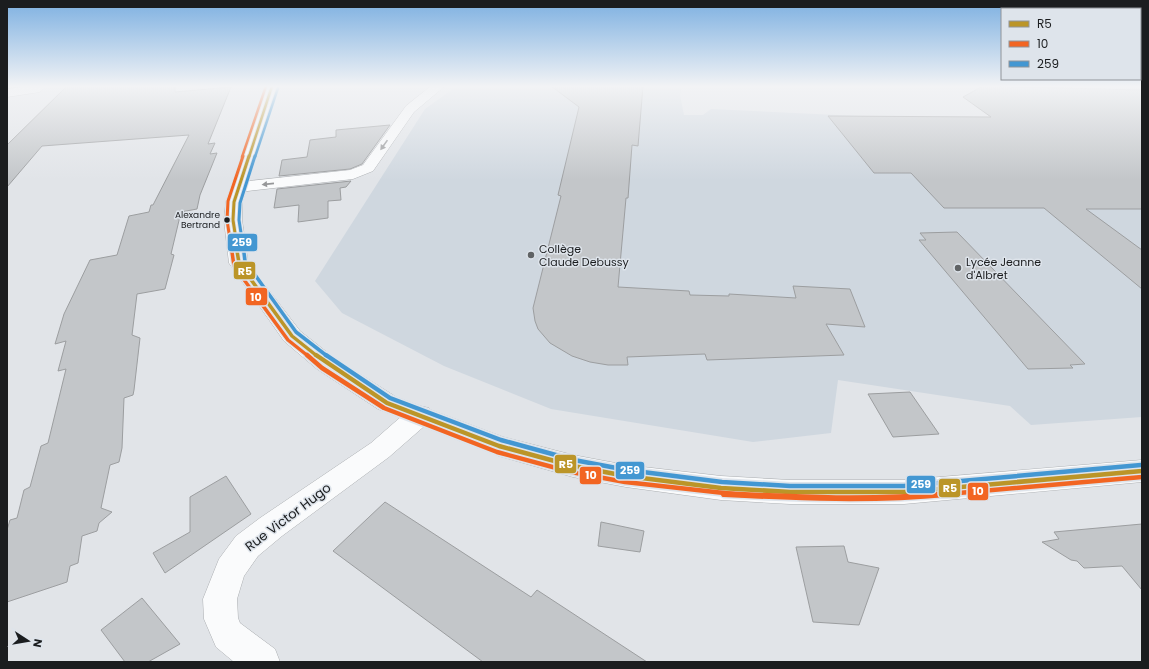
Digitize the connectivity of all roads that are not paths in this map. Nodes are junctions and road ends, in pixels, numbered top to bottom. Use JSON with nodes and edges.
{"nodes":[{"id":1,"x":262,"y":117,"type":"edge"},
{"id":2,"x":404,"y":117,"type":"edge"},
{"id":3,"x":239,"y":187,"type":"junction"},
{"id":4,"x":420,"y":415,"type":"junction"},
{"id":5,"x":1142,"y":471,"type":"edge"},
{"id":6,"x":262,"y":662,"type":"edge"}],
"edges":[{"from":1,"to":3,"type":"main road"},
{"from":2,"to":3,"type":"main road","one_way":true},
{"from":3,"to":4,"type":"main road"},
{"from":4,"to":5,"type":"main road"},
{"from":4,"to":6,"type":"main road","name":"Rue Victor Hugo"}]}
